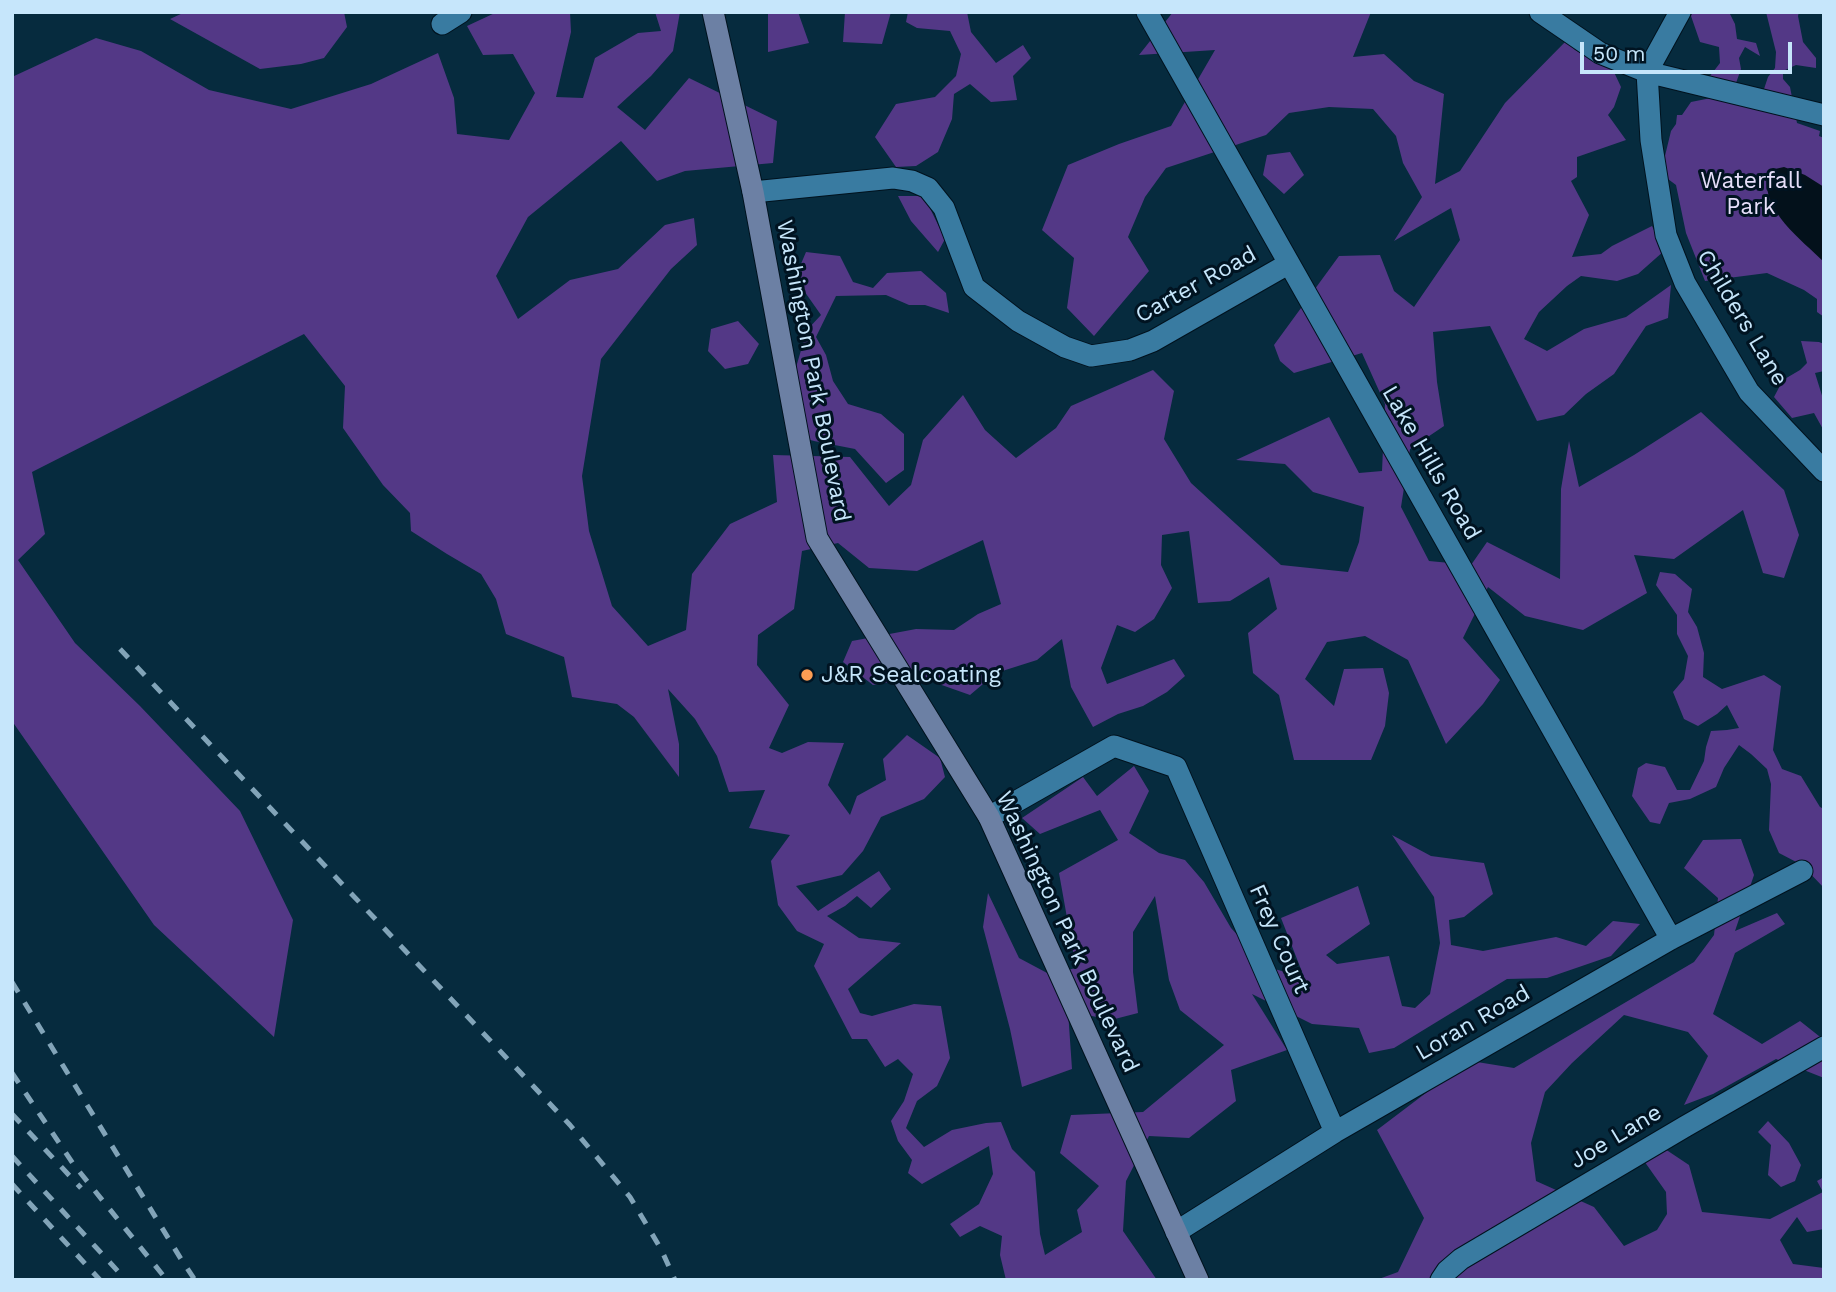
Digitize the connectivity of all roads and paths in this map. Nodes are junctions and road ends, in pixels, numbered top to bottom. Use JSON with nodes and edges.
{"nodes":[{"id":1,"x":461,"y":12,"type":"edge"},
{"id":2,"x":713,"y":12,"type":"edge"},
{"id":3,"x":1147,"y":12,"type":"edge"},
{"id":4,"x":1540,"y":12,"type":"edge"},
{"id":5,"x":1680,"y":12,"type":"edge"},
{"id":6,"x":442,"y":24,"type":"dead end"},
{"id":7,"x":1647,"y":72,"type":"junction"},
{"id":8,"x":1823,"y":114,"type":"edge"},
{"id":9,"x":752,"y":192,"type":"junction"},
{"id":10,"x":1288,"y":264,"type":"junction"},
{"id":11,"x":1824,"y":471,"type":"edge"},
{"id":12,"x":989,"y":817,"type":"junction"},
{"id":13,"x":1802,"y":871,"type":"dead end"},
{"id":14,"x":1671,"y":939,"type":"junction"},
{"id":15,"x":1824,"y":1047,"type":"edge"},
{"id":16,"x":1335,"y":1132,"type":"junction"},
{"id":17,"x":1176,"y":1232,"type":"junction"},
{"id":18,"x":1198,"y":1280,"type":"edge"},
{"id":19,"x":1441,"y":1280,"type":"edge"}],
"edges":[{"from":1,"to":6,"type":"street"},
{"from":2,"to":9,"type":"street","name":"Washington Park Boulevard"},
{"from":3,"to":10,"type":"street","name":"Lake Hills Road"},
{"from":4,"to":7,"type":"street"},
{"from":5,"to":7,"type":"street"},
{"from":7,"to":8,"type":"street"},
{"from":7,"to":11,"type":"street","name":"Childers Lane"},
{"from":9,"to":10,"type":"street","name":"Carter Road"},
{"from":9,"to":12,"type":"street","name":"Washington Park Boulevard"},
{"from":10,"to":14,"type":"street","name":"Lake Hills Road"},
{"from":12,"to":16,"type":"street","name":"Frey Court"},
{"from":12,"to":17,"type":"street","name":"Washington Park Boulevard"},
{"from":13,"to":14,"type":"street","name":"Loran Road"},
{"from":14,"to":16,"type":"street","name":"Loran Road"},
{"from":15,"to":19,"type":"street","name":"Joe Lane"},
{"from":16,"to":17,"type":"street","name":"Loran Road"},
{"from":17,"to":18,"type":"street","name":"Washington Park Boulevard"}]}
